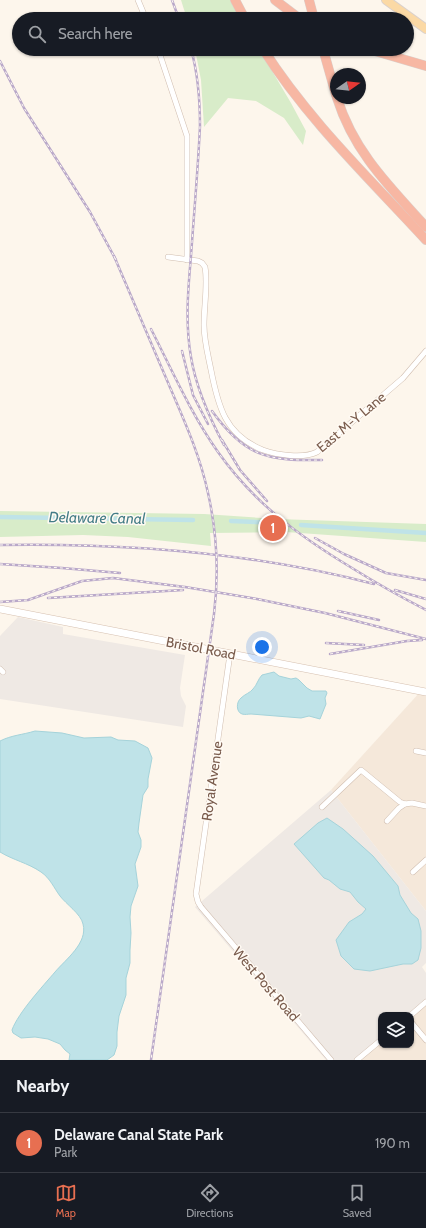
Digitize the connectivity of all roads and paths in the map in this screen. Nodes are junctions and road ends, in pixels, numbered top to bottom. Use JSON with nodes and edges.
{"nodes":[{"id":1,"x":138,"y":0,"type":"edge"},
{"id":2,"x":235,"y":0,"type":"edge"},
{"id":3,"x":275,"y":0,"type":"edge"},
{"id":4,"x":309,"y":0,"type":"edge"},
{"id":5,"x":386,"y":0,"type":"edge"},
{"id":6,"x":143,"y":12,"type":"edge"},
{"id":7,"x":241,"y":12,"type":"edge"},
{"id":8,"x":291,"y":12,"type":"edge"},
{"id":9,"x":313,"y":12,"type":"edge"},
{"id":10,"x":403,"y":12,"type":"edge"},
{"id":11,"x":414,"y":20,"type":"edge"},
{"id":12,"x":426,"y":29,"type":"edge"},
{"id":13,"x":160,"y":56,"type":"edge"},
{"id":14,"x":268,"y":56,"type":"edge"},
{"id":15,"x":325,"y":56,"type":"edge"},
{"id":16,"x":392,"y":56,"type":"edge"},
{"id":17,"x":426,"y":66,"type":"edge"},
{"id":18,"x":330,"y":75,"type":"edge"},
{"id":19,"x":339,"y":104,"type":"edge"},
{"id":20,"x":426,"y":227,"type":"edge"},
{"id":21,"x":426,"y":240,"type":"edge"},
{"id":22,"x":168,"y":257,"type":"dead end"},
{"id":23,"x":187,"y":260,"type":"junction"},
{"id":24,"x":426,"y":351,"type":"edge"},
{"id":25,"x":0,"y":609,"type":"edge"},
{"id":26,"x":230,"y":654,"type":"junction"},
{"id":27,"x":426,"y":692,"type":"edge"},
{"id":28,"x":416,"y":751,"type":"dead end"},
{"id":29,"x":426,"y":753,"type":"edge"},
{"id":30,"x":405,"y":804,"type":"junction"},
{"id":31,"x":426,"y":806,"type":"edge"},
{"id":32,"x":322,"y":807,"type":"dead end"},
{"id":33,"x":387,"y":821,"type":"dead end"},
{"id":34,"x":426,"y":860,"type":"edge"},
{"id":35,"x":413,"y":872,"type":"dead end"},
{"id":36,"x":201,"y":907,"type":"joint"},
{"id":37,"x":426,"y":1002,"type":"edge"},
{"id":38,"x":414,"y":1012,"type":"edge"},
{"id":39,"x":414,"y":1026,"type":"edge"},
{"id":40,"x":426,"y":1040,"type":"edge"},
{"id":41,"x":378,"y":1042,"type":"edge"},
{"id":42,"x":331,"y":1060,"type":"edge"},
{"id":43,"x":357,"y":1060,"type":"edge"}],
"edges":[{"from":1,"to":6,"type":"street"},
{"from":2,"to":7,"type":"highway"},
{"from":3,"to":8,"type":"highway"},
{"from":4,"to":9,"type":"highway"},
{"from":5,"to":10,"type":"main road"},
{"from":11,"to":12,"type":"main road"},
{"from":13,"to":23,"type":"street"},
{"from":14,"to":21,"type":"highway"},
{"from":15,"to":18,"type":"highway"},
{"from":16,"to":17,"type":"highway"},
{"from":19,"to":20,"type":"highway"},
{"from":22,"to":23,"type":"street","name":"East M-Y Lane"},
{"from":23,"to":24,"type":"street","name":"East M-Y Lane"},
{"from":25,"to":26,"type":"main road","name":"Bristol Road"},
{"from":26,"to":27,"type":"main road","name":"Bristol Road"},
{"from":26,"to":36,"type":"street","name":"Royal Avenue"},
{"from":28,"to":29,"type":"street"},
{"from":30,"to":31,"type":"street"},
{"from":30,"to":32,"type":"street"},
{"from":30,"to":33,"type":"street"},
{"from":34,"to":35,"type":"street"},
{"from":36,"to":42,"type":"street","name":"West Post Road"},
{"from":37,"to":38,"type":"street"},
{"from":39,"to":40,"type":"street"},
{"from":41,"to":43,"type":"street"}]}
